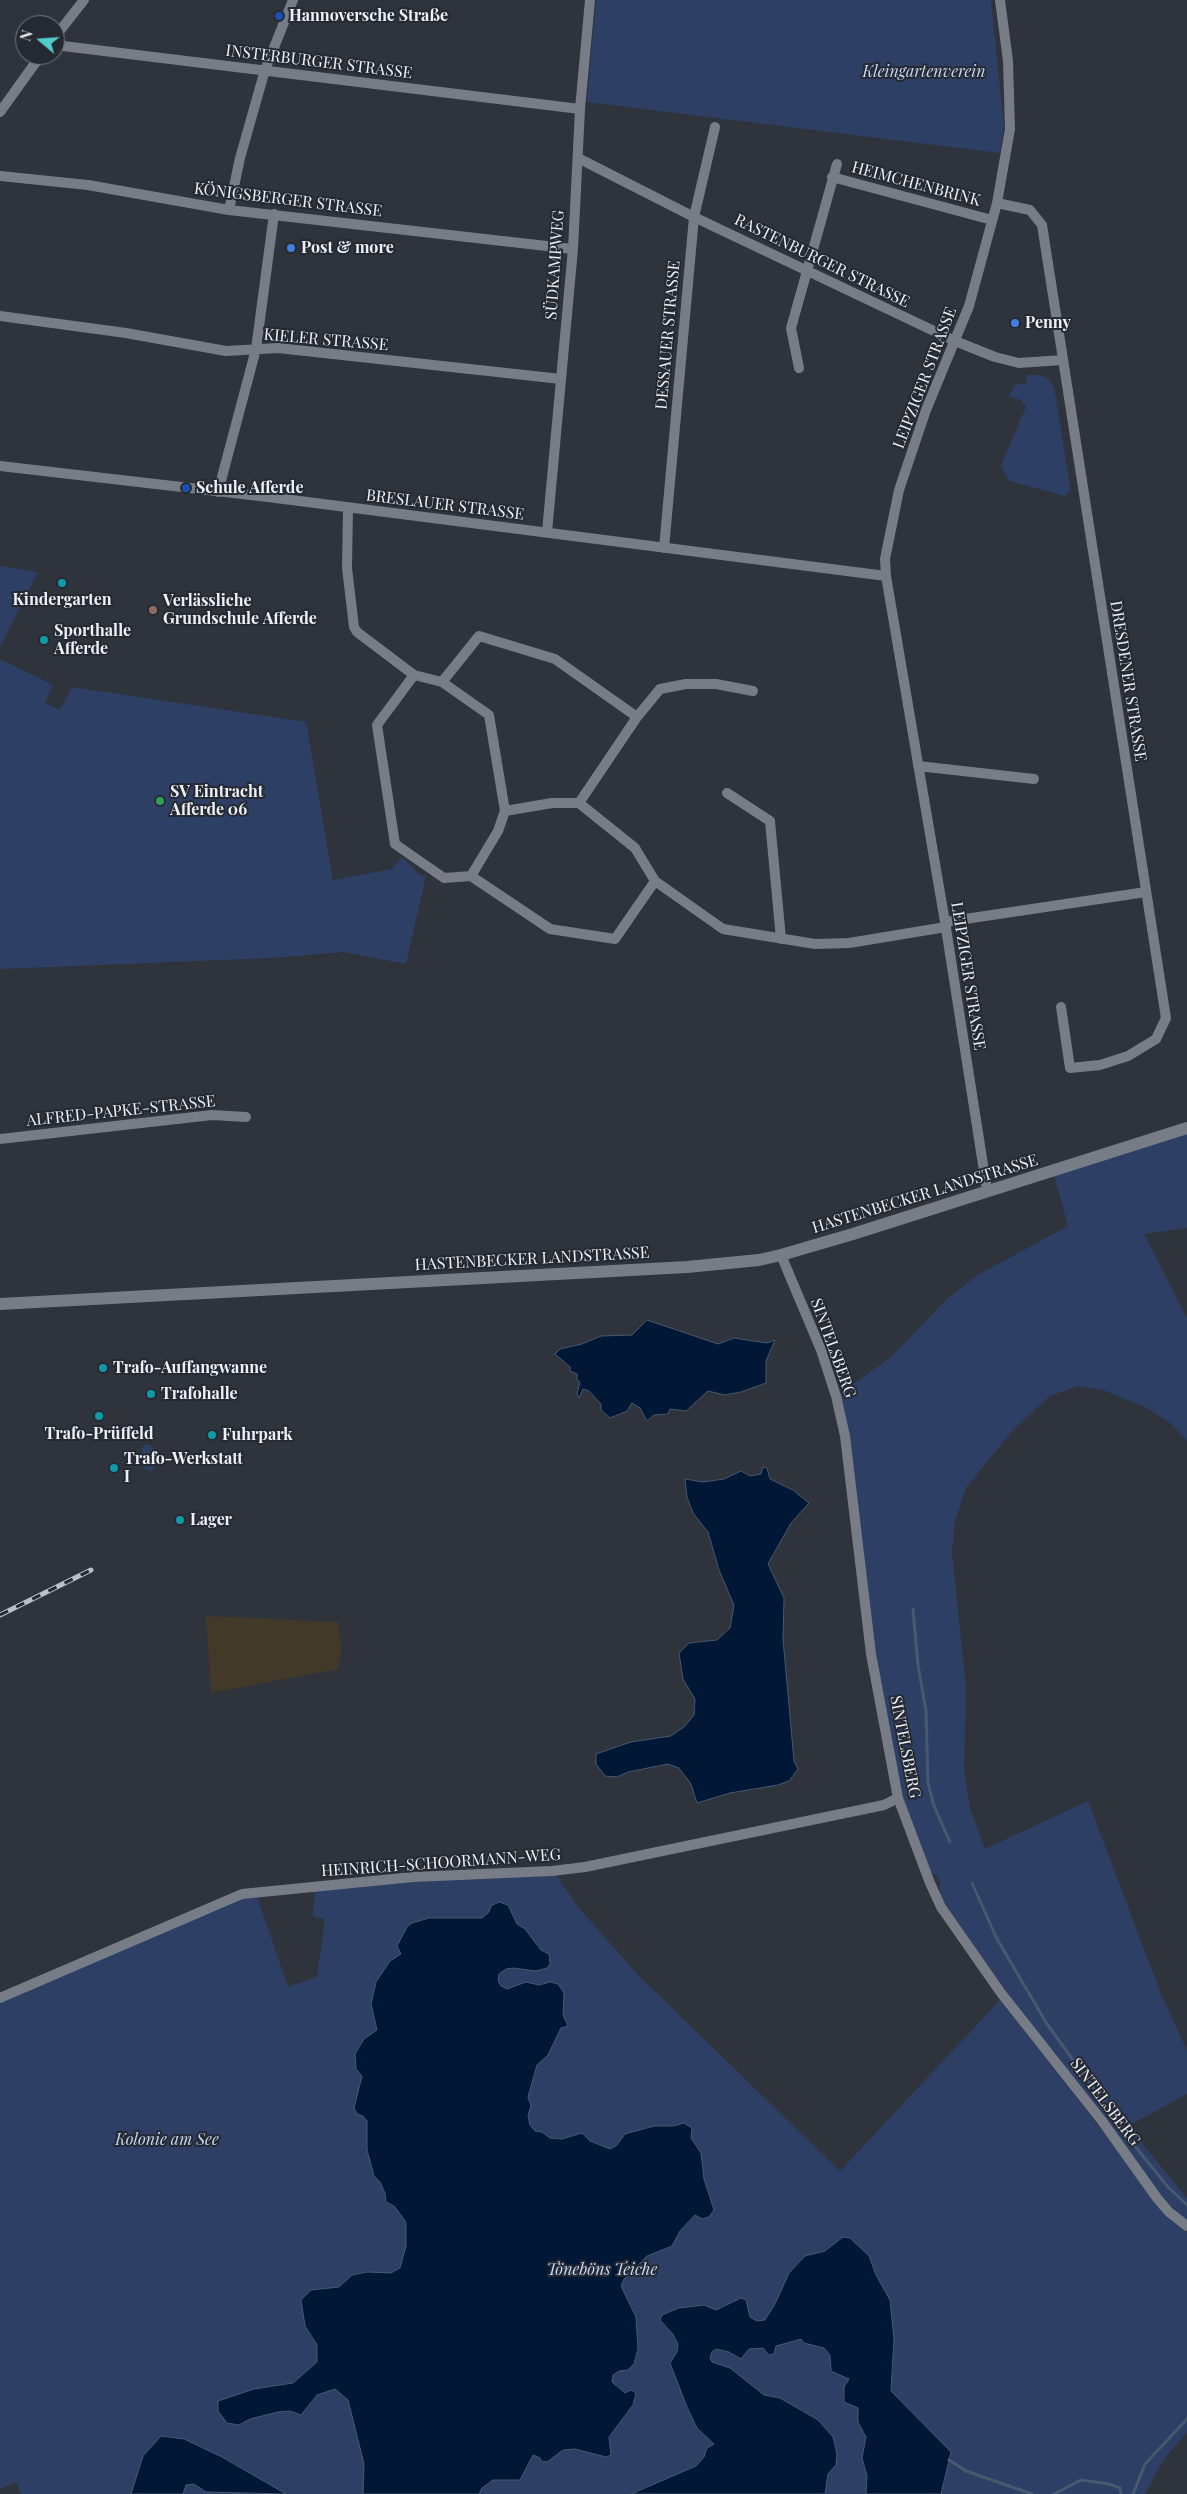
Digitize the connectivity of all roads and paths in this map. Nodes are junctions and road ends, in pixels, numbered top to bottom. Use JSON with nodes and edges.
{"nodes":[{"id":1,"x":84,"y":0,"type":"edge"},
{"id":2,"x":293,"y":0,"type":"edge"},
{"id":3,"x":590,"y":0,"type":"edge"},
{"id":4,"x":1000,"y":0,"type":"edge"},
{"id":5,"x":65,"y":24,"type":"edge"},
{"id":6,"x":65,"y":46,"type":"edge"},
{"id":7,"x":34,"y":65,"type":"edge"},
{"id":8,"x":265,"y":70,"type":"junction"},
{"id":9,"x":580,"y":109,"type":"junction"},
{"id":10,"x":0,"y":112,"type":"edge"},
{"id":11,"x":715,"y":127,"type":"dead end"},
{"id":12,"x":578,"y":158,"type":"junction"},
{"id":13,"x":837,"y":164,"type":"dead end"},
{"id":14,"x":0,"y":176,"type":"edge"},
{"id":15,"x":832,"y":177,"type":"junction"},
{"id":16,"x":997,"y":203,"type":"junction"},
{"id":17,"x":229,"y":210,"type":"junction"},
{"id":18,"x":274,"y":214,"type":"junction"},
{"id":19,"x":694,"y":217,"type":"junction"},
{"id":20,"x":992,"y":220,"type":"junction"},
{"id":21,"x":573,"y":249,"type":"junction"},
{"id":22,"x":806,"y":271,"type":"junction"},
{"id":23,"x":0,"y":316,"type":"edge"},
{"id":24,"x":955,"y":341,"type":"junction"},
{"id":25,"x":256,"y":349,"type":"junction"},
{"id":26,"x":1062,"y":360,"type":"junction"},
{"id":27,"x":799,"y":368,"type":"dead end"},
{"id":28,"x":561,"y":379,"type":"junction"},
{"id":29,"x":0,"y":466,"type":"edge"},
{"id":30,"x":218,"y":492,"type":"junction"},
{"id":31,"x":348,"y":508,"type":"junction"},
{"id":32,"x":547,"y":532,"type":"junction"},
{"id":33,"x":664,"y":548,"type":"junction"},
{"id":34,"x":886,"y":576,"type":"junction"},
{"id":35,"x":414,"y":675,"type":"junction"},
{"id":36,"x":442,"y":682,"type":"junction"},
{"id":37,"x":753,"y":691,"type":"dead end"},
{"id":38,"x":637,"y":717,"type":"junction"},
{"id":39,"x":918,"y":766,"type":"junction"},
{"id":40,"x":1034,"y":779,"type":"dead end"},
{"id":41,"x":727,"y":793,"type":"dead end"},
{"id":42,"x":580,"y":803,"type":"junction"},
{"id":43,"x":505,"y":811,"type":"junction"},
{"id":44,"x":471,"y":876,"type":"junction"},
{"id":45,"x":656,"y":881,"type":"junction"},
{"id":46,"x":1146,"y":892,"type":"junction"},
{"id":47,"x":946,"y":924,"type":"junction"},
{"id":48,"x":781,"y":939,"type":"junction"},
{"id":49,"x":1061,"y":1006,"type":"dead end"},
{"id":50,"x":246,"y":1116,"type":"dead end"},
{"id":51,"x":1187,"y":1128,"type":"edge"},
{"id":52,"x":0,"y":1139,"type":"edge"},
{"id":53,"x":988,"y":1190,"type":"junction"},
{"id":54,"x":781,"y":1255,"type":"junction"},
{"id":55,"x":0,"y":1304,"type":"edge"},
{"id":56,"x":898,"y":1798,"type":"junction"},
{"id":57,"x":0,"y":1998,"type":"edge"},
{"id":58,"x":1187,"y":2226,"type":"edge"}],
"edges":[{"from":1,"to":5,"type":"street"},
{"from":2,"to":8,"type":"street"},
{"from":3,"to":9,"type":"street","name":"SÜDKAMPWEG"},
{"from":4,"to":16,"type":"street","name":"LEIPZIGER STRASSE"},
{"from":6,"to":8,"type":"street","name":"INSTERBURGER STRASSE"},
{"from":7,"to":10,"type":"street"},
{"from":8,"to":9,"type":"street","name":"INSTERBURGER STRASSE"},
{"from":8,"to":17,"type":"street"},
{"from":9,"to":12,"type":"street","name":"SÜDKAMPWEG"},
{"from":11,"to":19,"type":"street","name":"DESSAUER STRASSE"},
{"from":12,"to":19,"type":"street","name":"RASTENBURGER STRASSE"},
{"from":12,"to":21,"type":"street","name":"SÜDKAMPWEG"},
{"from":13,"to":15,"type":"street"},
{"from":14,"to":17,"type":"street","name":"KÖNIGSBERGER STRASSE"},
{"from":15,"to":20,"type":"street","name":"HEIMCHENBRINK"},
{"from":15,"to":22,"type":"street"},
{"from":16,"to":20,"type":"street","name":"LEIPZIGER STRASSE"},
{"from":16,"to":26,"type":"street","name":"DRESDENER STRASSE"},
{"from":17,"to":18,"type":"street","name":"KÖNIGSBERGER STRASSE"},
{"from":18,"to":21,"type":"street","name":"KÖNIGSBERGER STRASSE"},
{"from":18,"to":25,"type":"street"},
{"from":19,"to":22,"type":"street","name":"RASTENBURGER STRASSE"},
{"from":19,"to":33,"type":"street","name":"DESSAUER STRASSE"},
{"from":20,"to":24,"type":"street","name":"LEIPZIGER STRASSE"},
{"from":21,"to":28,"type":"street","name":"SÜDKAMPWEG"},
{"from":22,"to":24,"type":"street","name":"RASTENBURGER STRASSE"},
{"from":22,"to":27,"type":"street"},
{"from":23,"to":25,"type":"street","name":"KIELER STRASSE"},
{"from":24,"to":26,"type":"street","name":"RASTENBURGER STRASSE"},
{"from":24,"to":34,"type":"street","name":"LEIPZIGER STRASSE"},
{"from":25,"to":28,"type":"street","name":"KIELER STRASSE"},
{"from":25,"to":30,"type":"street"},
{"from":26,"to":46,"type":"street","name":"DRESDENER STRASSE"},
{"from":28,"to":32,"type":"street","name":"SÜDKAMPWEG"},
{"from":29,"to":30,"type":"street","name":"BRESLAUER STRASSE"},
{"from":30,"to":31,"type":"street","name":"BRESLAUER STRASSE"},
{"from":31,"to":32,"type":"street","name":"BRESLAUER STRASSE"},
{"from":31,"to":35,"type":"street"},
{"from":32,"to":33,"type":"street","name":"BRESLAUER STRASSE"},
{"from":33,"to":34,"type":"street","name":"BRESLAUER STRASSE"},
{"from":34,"to":39,"type":"street","name":"LEIPZIGER STRASSE"},
{"from":35,"to":36,"type":"street"},
{"from":35,"to":44,"type":"street"},
{"from":36,"to":38,"type":"street"},
{"from":36,"to":43,"type":"street"},
{"from":37,"to":38,"type":"street"},
{"from":38,"to":42,"type":"street"},
{"from":39,"to":40,"type":"street"},
{"from":39,"to":47,"type":"street","name":"LEIPZIGER STRASSE"},
{"from":41,"to":48,"type":"street"},
{"from":42,"to":43,"type":"street"},
{"from":42,"to":45,"type":"street"},
{"from":43,"to":44,"type":"street"},
{"from":44,"to":45,"type":"street"},
{"from":45,"to":48,"type":"street"},
{"from":46,"to":47,"type":"street"},
{"from":46,"to":49,"type":"street","name":"DRESDENER STRASSE"},
{"from":47,"to":48,"type":"street"},
{"from":47,"to":53,"type":"street","name":"LEIPZIGER STRASSE"},
{"from":50,"to":52,"type":"street","name":"ALFRED-PAPKE-STRASSE"},
{"from":51,"to":53,"type":"main road","name":"HASTENBECKER LANDSTRASSE"},
{"from":53,"to":54,"type":"main road","name":"HASTENBECKER LANDSTRASSE"},
{"from":54,"to":55,"type":"main road","name":"HASTENBECKER LANDSTRASSE"},
{"from":54,"to":56,"type":"street","name":"SINTELSBERG"},
{"from":56,"to":57,"type":"street","name":"HEINRICH-SCHOORMANN-WEG"},
{"from":56,"to":58,"type":"street","name":"SINTELSBERG"}]}
